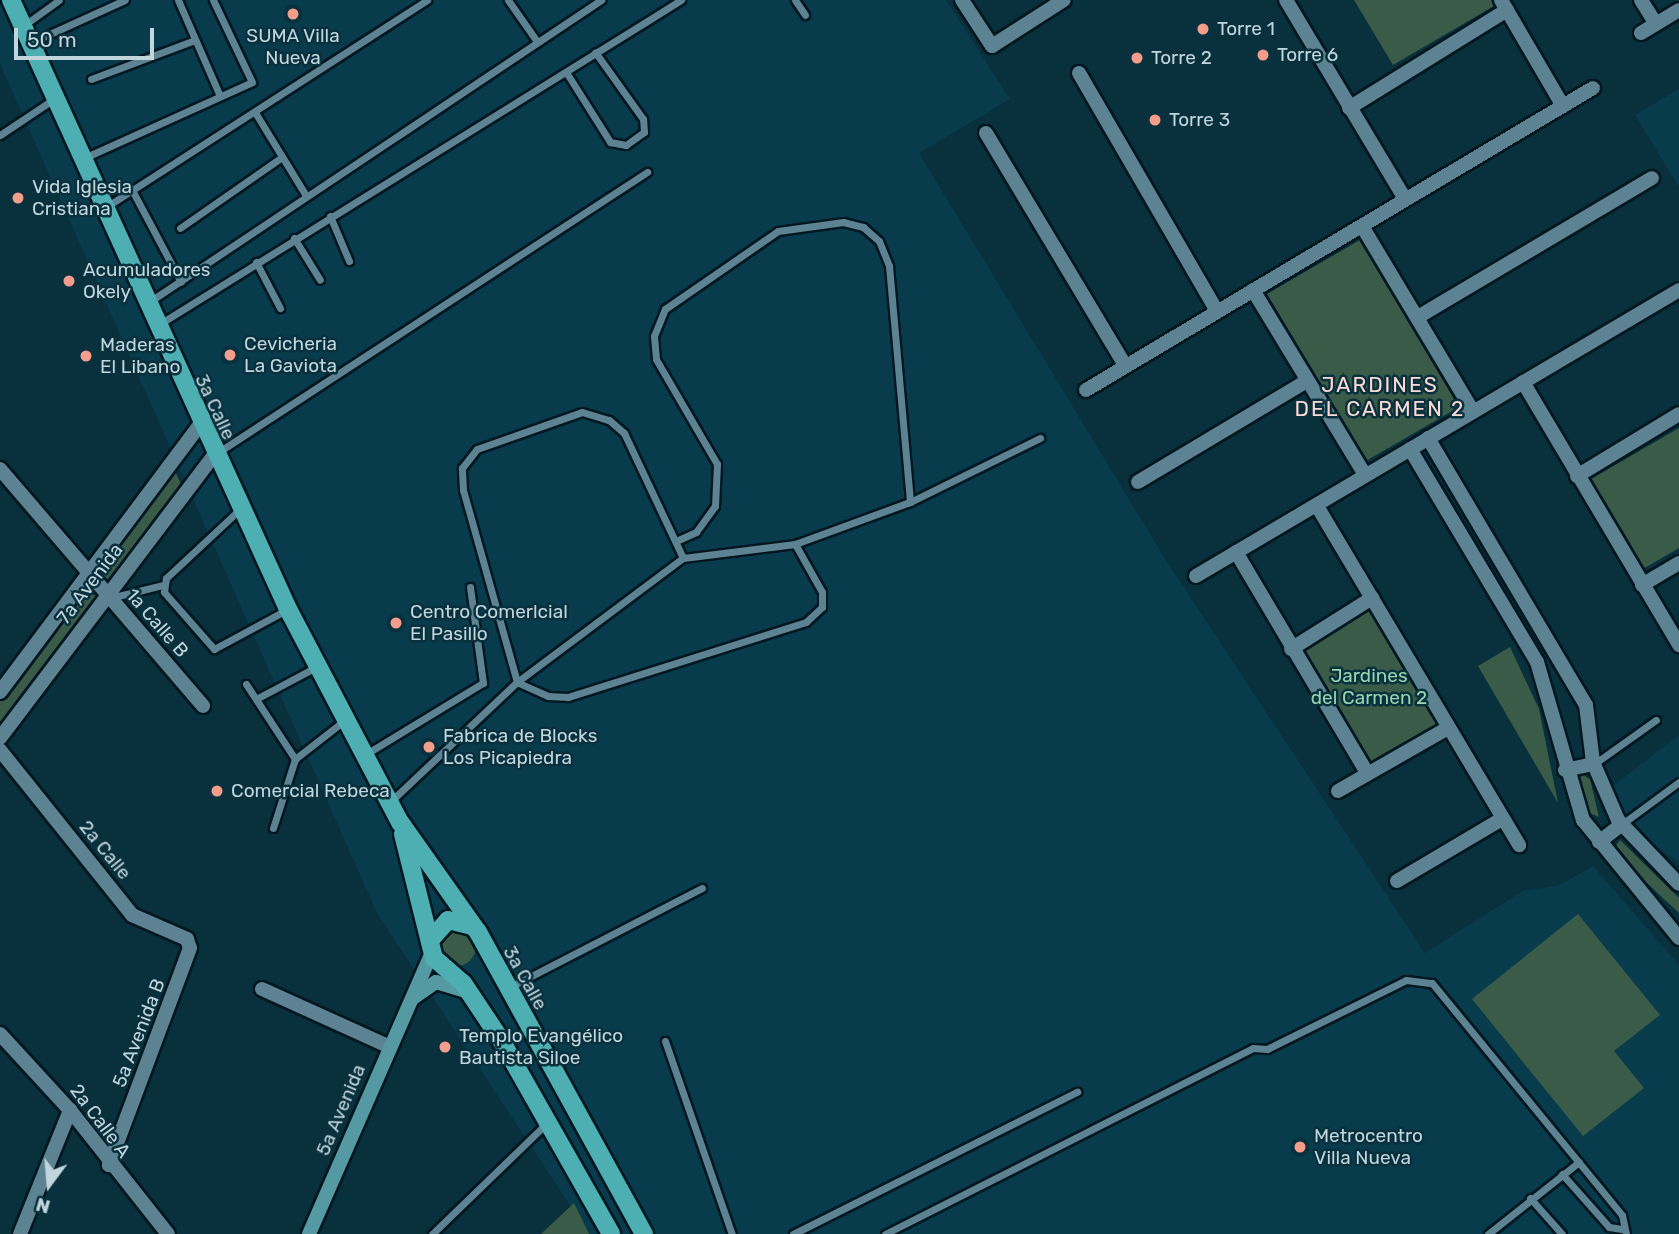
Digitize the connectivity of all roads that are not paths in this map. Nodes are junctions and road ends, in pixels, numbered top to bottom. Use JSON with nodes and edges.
{"nodes":[{"id":1,"x":11,"y":0,"type":"edge"},
{"id":2,"x":60,"y":0,"type":"edge"},
{"id":3,"x":125,"y":0,"type":"edge"},
{"id":4,"x":178,"y":0,"type":"edge"},
{"id":5,"x":213,"y":0,"type":"edge"},
{"id":6,"x":427,"y":0,"type":"edge"},
{"id":7,"x":508,"y":0,"type":"edge"},
{"id":8,"x":601,"y":0,"type":"edge"},
{"id":9,"x":681,"y":0,"type":"edge"},
{"id":10,"x":795,"y":0,"type":"edge"},
{"id":11,"x":962,"y":0,"type":"edge"},
{"id":12,"x":1064,"y":0,"type":"edge"},
{"id":13,"x":1641,"y":0,"type":"edge"},
{"id":14,"x":1288,"y":1,"type":"edge"},
{"id":15,"x":1504,"y":5,"type":"edge"},
{"id":16,"x":1679,"y":10,"type":"edge"},
{"id":17,"x":805,"y":15,"type":"dead end"},
{"id":18,"x":1656,"y":24,"type":"junction"},
{"id":19,"x":1641,"y":33,"type":"dead end"},
{"id":20,"x":26,"y":35,"type":"junction"},
{"id":21,"x":195,"y":40,"type":"junction"},
{"id":22,"x":536,"y":40,"type":"junction"},
{"id":23,"x":595,"y":52,"type":"junction"},
{"id":24,"x":566,"y":72,"type":"junction"},
{"id":25,"x":1079,"y":73,"type":"dead end"},
{"id":26,"x":91,"y":79,"type":"dead end"},
{"id":27,"x":1593,"y":88,"type":"dead end"},
{"id":28,"x":220,"y":96,"type":"junction"},
{"id":29,"x":54,"y":99,"type":"junction"},
{"id":30,"x":1563,"y":106,"type":"junction"},
{"id":31,"x":1349,"y":108,"type":"junction"},
{"id":32,"x":256,"y":114,"type":"junction"},
{"id":33,"x":986,"y":133,"type":"dead end"},
{"id":34,"x":0,"y":135,"type":"edge"},
{"id":35,"x":282,"y":157,"type":"junction"},
{"id":36,"x":80,"y":159,"type":"junction"},
{"id":37,"x":646,"y":172,"type":"dead end"},
{"id":38,"x":1651,"y":178,"type":"dead end"},
{"id":39,"x":132,"y":190,"type":"junction"},
{"id":40,"x":305,"y":194,"type":"junction"},
{"id":41,"x":1405,"y":199,"type":"junction"},
{"id":42,"x":103,"y":210,"type":"junction"},
{"id":43,"x":330,"y":216,"type":"junction"},
{"id":44,"x":1362,"y":226,"type":"junction"},
{"id":45,"x":180,"y":228,"type":"dead end"},
{"id":46,"x":294,"y":238,"type":"junction"},
{"id":47,"x":349,"y":261,"type":"dead end"},
{"id":48,"x":256,"y":262,"type":"junction"},
{"id":49,"x":320,"y":280,"type":"dead end"},
{"id":50,"x":180,"y":282,"type":"junction"},
{"id":51,"x":1253,"y":290,"type":"junction"},
{"id":52,"x":1678,"y":293,"type":"edge"},
{"id":53,"x":146,"y":304,"type":"junction"},
{"id":54,"x":280,"y":308,"type":"dead end"},
{"id":55,"x":1217,"y":311,"type":"junction"},
{"id":56,"x":1418,"y":317,"type":"junction"},
{"id":57,"x":155,"y":327,"type":"junction"},
{"id":58,"x":1125,"y":365,"type":"junction"},
{"id":59,"x":1307,"y":381,"type":"junction"},
{"id":60,"x":1523,"y":382,"type":"junction"},
{"id":61,"x":1086,"y":390,"type":"dead end"},
{"id":62,"x":1472,"y":410,"type":"junction"},
{"id":63,"x":1679,"y":414,"type":"edge"},
{"id":64,"x":200,"y":425,"type":"junction"},
{"id":65,"x":1040,"y":438,"type":"dead end"},
{"id":66,"x":1428,"y":438,"type":"junction"},
{"id":67,"x":1410,"y":449,"type":"junction"},
{"id":68,"x":214,"y":455,"type":"junction"},
{"id":69,"x":0,"y":470,"type":"edge"},
{"id":70,"x":1365,"y":475,"type":"junction"},
{"id":71,"x":1577,"y":476,"type":"junction"},
{"id":72,"x":1138,"y":482,"type":"dead end"},
{"id":73,"x":910,"y":502,"type":"junction"},
{"id":74,"x":1317,"y":506,"type":"junction"},
{"id":75,"x":239,"y":510,"type":"junction"},
{"id":76,"x":676,"y":541,"type":"junction"},
{"id":77,"x":795,"y":544,"type":"junction"},
{"id":78,"x":1493,"y":550,"type":"junction"},
{"id":79,"x":1236,"y":552,"type":"junction"},
{"id":80,"x":683,"y":558,"type":"junction"},
{"id":81,"x":1478,"y":560,"type":"junction"},
{"id":82,"x":1679,"y":563,"type":"edge"},
{"id":83,"x":89,"y":573,"type":"junction"},
{"id":84,"x":1196,"y":576,"type":"dead end"},
{"id":85,"x":163,"y":585,"type":"junction"},
{"id":86,"x":1642,"y":585,"type":"junction"},
{"id":87,"x":470,"y":587,"type":"dead end"},
{"id":88,"x":108,"y":596,"type":"junction"},
{"id":89,"x":1372,"y":598,"type":"junction"},
{"id":90,"x":288,"y":609,"type":"junction"},
{"id":91,"x":1679,"y":645,"type":"edge"},
{"id":92,"x":1291,"y":649,"type":"junction"},
{"id":93,"x":1556,"y":653,"type":"junction"},
{"id":94,"x":1537,"y":662,"type":"junction"},
{"id":95,"x":319,"y":665,"type":"junction"},
{"id":96,"x":517,"y":682,"type":"junction"},
{"id":97,"x":246,"y":684,"type":"dead end"},
{"id":98,"x":0,"y":692,"type":"edge"},
{"id":99,"x":256,"y":699,"type":"junction"},
{"id":100,"x":203,"y":706,"type":"dead end"},
{"id":101,"x":346,"y":719,"type":"junction"},
{"id":102,"x":1656,"y":720,"type":"dead end"},
{"id":103,"x":1448,"y":728,"type":"junction"},
{"id":104,"x":0,"y":738,"type":"edge"},
{"id":105,"x":0,"y":750,"type":"edge"},
{"id":106,"x":365,"y":754,"type":"junction"},
{"id":107,"x":295,"y":759,"type":"junction"},
{"id":108,"x":1594,"y":764,"type":"junction"},
{"id":109,"x":1565,"y":770,"type":"junction"},
{"id":110,"x":1367,"y":774,"type":"junction"},
{"id":111,"x":1679,"y":782,"type":"edge"},
{"id":112,"x":1338,"y":791,"type":"dead end"},
{"id":113,"x":390,"y":803,"type":"junction"},
{"id":114,"x":1502,"y":819,"type":"junction"},
{"id":115,"x":400,"y":822,"type":"junction"},
{"id":116,"x":1622,"y":824,"type":"junction"},
{"id":117,"x":273,"y":828,"type":"dead end"},
{"id":118,"x":1598,"y":842,"type":"junction"},
{"id":119,"x":1519,"y":845,"type":"dead end"},
{"id":120,"x":1397,"y":881,"type":"dead end"},
{"id":121,"x":1679,"y":884,"type":"edge"},
{"id":122,"x":702,"y":888,"type":"dead end"},
{"id":123,"x":472,"y":926,"type":"junction"},
{"id":124,"x":1679,"y":938,"type":"edge"},
{"id":125,"x":431,"y":946,"type":"junction"},
{"id":126,"x":189,"y":955,"type":"joint"},
{"id":127,"x":262,"y":989,"type":"dead end"},
{"id":128,"x":506,"y":989,"type":"junction"},
{"id":129,"x":472,"y":996,"type":"junction"},
{"id":130,"x":410,"y":1001,"type":"junction"},
{"id":131,"x":0,"y":1034,"type":"edge"},
{"id":132,"x":665,"y":1041,"type":"dead end"},
{"id":133,"x":390,"y":1046,"type":"junction"},
{"id":134,"x":1077,"y":1092,"type":"dead end"},
{"id":135,"x":70,"y":1110,"type":"junction"},
{"id":136,"x":549,"y":1121,"type":"junction"},
{"id":137,"x":1579,"y":1162,"type":"junction"},
{"id":138,"x":109,"y":1165,"type":"junction"},
{"id":139,"x":1562,"y":1174,"type":"junction"},
{"id":140,"x":1530,"y":1198,"type":"junction"},
{"id":141,"x":1624,"y":1231,"type":"edge"},
{"id":142,"x":20,"y":1234,"type":"edge"},
{"id":143,"x":168,"y":1234,"type":"edge"},
{"id":144,"x":309,"y":1234,"type":"edge"},
{"id":145,"x":432,"y":1234,"type":"edge"},
{"id":146,"x":611,"y":1234,"type":"edge"},
{"id":147,"x":644,"y":1234,"type":"edge"},
{"id":148,"x":732,"y":1234,"type":"edge"},
{"id":149,"x":793,"y":1234,"type":"edge"},
{"id":150,"x":885,"y":1234,"type":"edge"},
{"id":151,"x":1488,"y":1234,"type":"edge"},
{"id":152,"x":1562,"y":1234,"type":"edge"}],
"edges":[{"from":1,"to":20,"type":"main road","name":"3a Calle"},
{"from":2,"to":20,"type":"lane"},
{"from":3,"to":20,"type":"lane"},
{"from":4,"to":21,"type":"lane"},
{"from":5,"to":28,"type":"lane"},
{"from":6,"to":32,"type":"lane"},
{"from":7,"to":22,"type":"lane"},
{"from":8,"to":22,"type":"lane"},
{"from":9,"to":23,"type":"lane"},
{"from":10,"to":17,"type":"lane"},
{"from":11,"to":12,"type":"street"},
{"from":13,"to":18,"type":"street"},
{"from":14,"to":31,"type":"street"},
{"from":15,"to":30,"type":"street"},
{"from":15,"to":31,"type":"street"},
{"from":16,"to":18,"type":"street"},
{"from":18,"to":19,"type":"street"},
{"from":20,"to":29,"type":"main road","name":"3a Calle"},
{"from":21,"to":26,"type":"lane"},
{"from":21,"to":28,"type":"lane"},
{"from":22,"to":40,"type":"lane"},
{"from":23,"to":24,"type":"lane"},
{"from":23,"to":24,"type":"lane"},
{"from":24,"to":43,"type":"lane"},
{"from":25,"to":55,"type":"street"},
{"from":27,"to":30,"type":"street"},
{"from":28,"to":36,"type":"lane"},
{"from":29,"to":34,"type":"lane"},
{"from":29,"to":36,"type":"main road","name":"3a Calle"},
{"from":30,"to":41,"type":"street"},
{"from":31,"to":41,"type":"street"},
{"from":32,"to":35,"type":"lane"},
{"from":32,"to":39,"type":"lane"},
{"from":33,"to":58,"type":"street"},
{"from":35,"to":40,"type":"lane"},
{"from":35,"to":45,"type":"lane"},
{"from":36,"to":42,"type":"main road","name":"3a Calle"},
{"from":37,"to":68,"type":"lane"},
{"from":38,"to":56,"type":"street"},
{"from":39,"to":42,"type":"lane"},
{"from":39,"to":50,"type":"lane"},
{"from":40,"to":50,"type":"lane"},
{"from":41,"to":44,"type":"street"},
{"from":42,"to":53,"type":"main road","name":"3a Calle"},
{"from":43,"to":46,"type":"lane"},
{"from":43,"to":47,"type":"lane"},
{"from":44,"to":51,"type":"street"},
{"from":44,"to":56,"type":"street"},
{"from":46,"to":48,"type":"lane"},
{"from":46,"to":49,"type":"lane"},
{"from":48,"to":54,"type":"lane"},
{"from":48,"to":57,"type":"lane"},
{"from":50,"to":53,"type":"lane"},
{"from":51,"to":55,"type":"street"},
{"from":51,"to":59,"type":"street"},
{"from":52,"to":60,"type":"street"},
{"from":53,"to":57,"type":"main road","name":"3a Calle"},
{"from":55,"to":58,"type":"street"},
{"from":56,"to":62,"type":"street"},
{"from":57,"to":64,"type":"main road","name":"3a Calle"},
{"from":58,"to":61,"type":"street"},
{"from":59,"to":70,"type":"street"},
{"from":59,"to":72,"type":"street"},
{"from":60,"to":62,"type":"street"},
{"from":60,"to":71,"type":"street"},
{"from":62,"to":66,"type":"street"},
{"from":63,"to":71,"type":"street"},
{"from":64,"to":68,"type":"main road","name":"3a Calle"},
{"from":64,"to":83,"type":"street","name":"7a Avenida"},
{"from":65,"to":73,"type":"lane"},
{"from":66,"to":67,"type":"street"},
{"from":66,"to":78,"type":"street"},
{"from":67,"to":70,"type":"street"},
{"from":67,"to":81,"type":"street"},
{"from":68,"to":75,"type":"main road","name":"3a Calle"},
{"from":68,"to":88,"type":"street","name":"7a Avenida"},
{"from":69,"to":83,"type":"street","name":"1a Calle B"},
{"from":70,"to":74,"type":"street"},
{"from":71,"to":86,"type":"street"},
{"from":73,"to":76,"type":"lane"},
{"from":73,"to":77,"type":"lane"},
{"from":74,"to":79,"type":"street"},
{"from":74,"to":89,"type":"street"},
{"from":75,"to":85,"type":"lane"},
{"from":75,"to":90,"type":"main road","name":"3a Calle"},
{"from":76,"to":80,"type":"lane"},
{"from":76,"to":96,"type":"lane"},
{"from":77,"to":80,"type":"lane"},
{"from":77,"to":96,"type":"lane"},
{"from":78,"to":81,"type":"street"},
{"from":78,"to":93,"type":"street"},
{"from":79,"to":84,"type":"street"},
{"from":79,"to":92,"type":"street"},
{"from":80,"to":96,"type":"lane"},
{"from":81,"to":94,"type":"street"},
{"from":82,"to":86,"type":"street"},
{"from":83,"to":88,"type":"street","name":"1a Calle B"},
{"from":83,"to":98,"type":"street","name":"7a Avenida"},
{"from":85,"to":88,"type":"lane"},
{"from":85,"to":90,"type":"lane"},
{"from":86,"to":91,"type":"street"},
{"from":87,"to":106,"type":"lane"},
{"from":88,"to":100,"type":"street","name":"1a Calle B"},
{"from":88,"to":104,"type":"street","name":"7a Avenida"},
{"from":89,"to":92,"type":"street"},
{"from":89,"to":103,"type":"street"},
{"from":90,"to":95,"type":"main road","name":"3a Calle"},
{"from":92,"to":110,"type":"street"},
{"from":93,"to":94,"type":"street"},
{"from":93,"to":108,"type":"street"},
{"from":94,"to":109,"type":"street"},
{"from":95,"to":99,"type":"lane"},
{"from":95,"to":101,"type":"main road","name":"3a Calle"},
{"from":96,"to":113,"type":"lane"},
{"from":97,"to":99,"type":"lane"},
{"from":99,"to":107,"type":"lane"},
{"from":101,"to":106,"type":"main road","name":"3a Calle"},
{"from":101,"to":107,"type":"lane"},
{"from":102,"to":108,"type":"lane"},
{"from":103,"to":110,"type":"street"},
{"from":103,"to":114,"type":"street"},
{"from":105,"to":126,"type":"street","name":"2a Calle"},
{"from":106,"to":113,"type":"main road","name":"3a Calle"},
{"from":107,"to":117,"type":"lane"},
{"from":108,"to":109,"type":"street"},
{"from":108,"to":116,"type":"street"},
{"from":109,"to":118,"type":"street"},
{"from":110,"to":112,"type":"street"},
{"from":111,"to":116,"type":"lane"},
{"from":113,"to":115,"type":"main road","name":"3a Calle"},
{"from":114,"to":119,"type":"street"},
{"from":114,"to":120,"type":"street"},
{"from":115,"to":123,"type":"main road","name":"3a Calle"},
{"from":115,"to":125,"type":"main road","name":"3a Calle"},
{"from":116,"to":118,"type":"street"},
{"from":116,"to":121,"type":"street"},
{"from":118,"to":124,"type":"street"},
{"from":122,"to":128,"type":"lane"},
{"from":123,"to":125,"type":"main road"},
{"from":123,"to":128,"type":"main road","name":"3a Calle"},
{"from":125,"to":129,"type":"main road","name":"3a Calle"},
{"from":125,"to":130,"type":"main road","name":"5a Avenida"},
{"from":126,"to":138,"type":"street","name":"5a Avenida B"},
{"from":127,"to":133,"type":"street"},
{"from":128,"to":147,"type":"main road","name":"3a Calle"},
{"from":129,"to":130,"type":"main road"},
{"from":129,"to":136,"type":"main road","name":"3a Calle"},
{"from":130,"to":133,"type":"main road","name":"5a Avenida"},
{"from":131,"to":135,"type":"street","name":"2a Calle A"},
{"from":132,"to":148,"type":"lane"},
{"from":133,"to":144,"type":"main road","name":"5a Avenida"},
{"from":134,"to":149,"type":"lane"},
{"from":135,"to":138,"type":"street","name":"2a Calle A"},
{"from":135,"to":142,"type":"street"},
{"from":136,"to":145,"type":"lane"},
{"from":136,"to":146,"type":"main road","name":"3a Calle"},
{"from":137,"to":139,"type":"lane"},
{"from":137,"to":141,"type":"lane"},
{"from":137,"to":150,"type":"lane"},
{"from":138,"to":143,"type":"street","name":"2a Calle A"},
{"from":139,"to":140,"type":"lane"},
{"from":139,"to":141,"type":"lane"},
{"from":140,"to":151,"type":"lane"},
{"from":140,"to":152,"type":"lane"}]}
